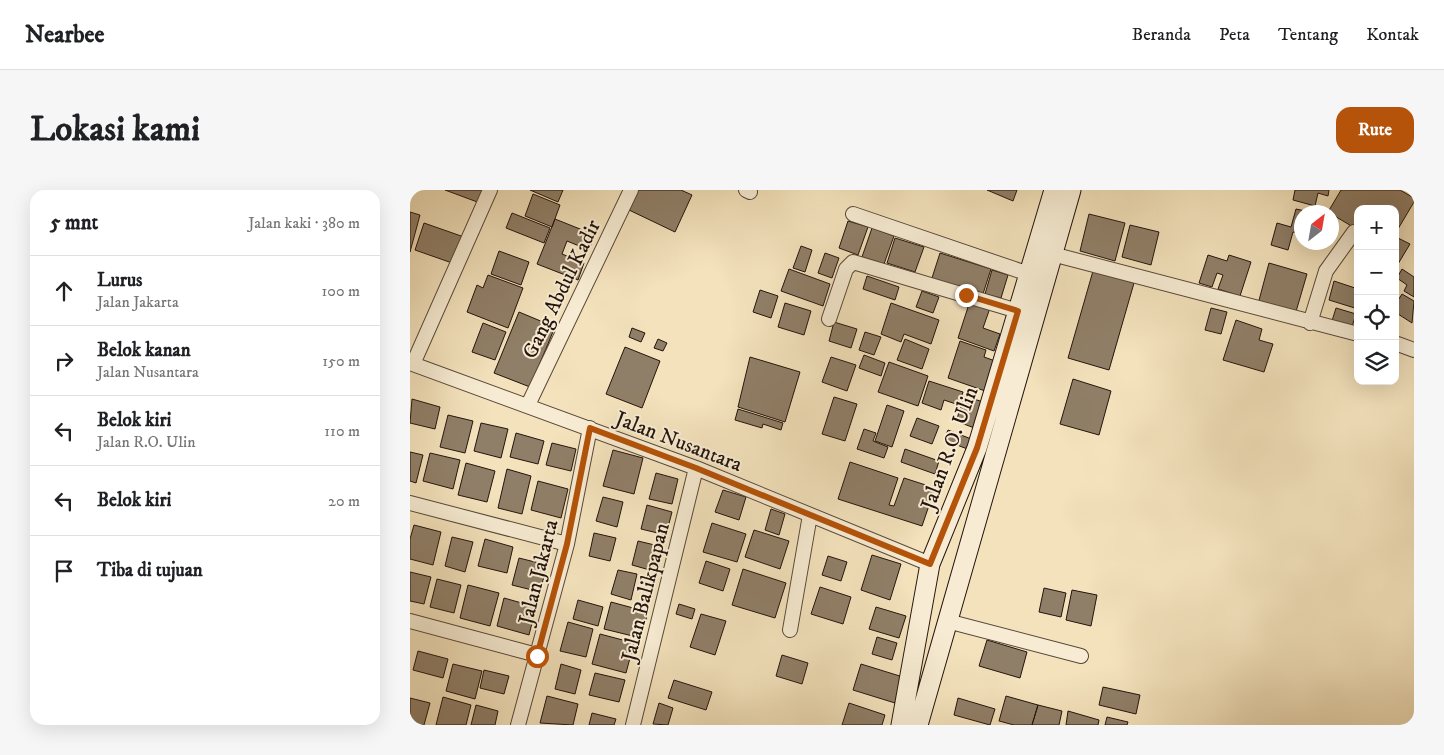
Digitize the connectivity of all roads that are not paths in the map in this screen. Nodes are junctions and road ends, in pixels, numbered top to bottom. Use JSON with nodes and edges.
{"nodes":[{"id":1,"x":490,"y":190,"type":"edge"},
{"id":2,"x":631,"y":190,"type":"edge"},
{"id":3,"x":1054,"y":190,"type":"edge"},
{"id":4,"x":1071,"y":190,"type":"edge"},
{"id":5,"x":852,"y":214,"type":"dead end"},
{"id":6,"x":1354,"y":232,"type":"dead end"},
{"id":7,"x":1052,"y":254,"type":"junction"},
{"id":8,"x":1029,"y":274,"type":"junction"},
{"id":9,"x":1018,"y":311,"type":"junction"},
{"id":10,"x":829,"y":319,"type":"dead end"},
{"id":11,"x":1310,"y":323,"type":"junction"},
{"id":12,"x":1354,"y":333,"type":"edge"},
{"id":13,"x":1399,"y":344,"type":"edge"},
{"id":14,"x":1414,"y":350,"type":"edge"},
{"id":15,"x":411,"y":363,"type":"edge"},
{"id":16,"x":528,"y":405,"type":"junction"},
{"id":17,"x":986,"y":417,"type":"junction"},
{"id":18,"x":1004,"y":424,"type":"junction"},
{"id":19,"x":590,"y":428,"type":"junction"},
{"id":20,"x":977,"y":448,"type":"junction"},
{"id":21,"x":996,"y":454,"type":"junction"},
{"id":22,"x":696,"y":468,"type":"junction"},
{"id":23,"x":410,"y":503,"type":"edge"},
{"id":24,"x":810,"y":515,"type":"junction"},
{"id":25,"x":567,"y":544,"type":"junction"},
{"id":26,"x":930,"y":564,"type":"junction"},
{"id":27,"x":410,"y":620,"type":"edge"},
{"id":28,"x":946,"y":621,"type":"junction"},
{"id":29,"x":790,"y":630,"type":"dead end"},
{"id":30,"x":537,"y":656,"type":"junction"},
{"id":31,"x":1081,"y":656,"type":"dead end"},
{"id":32,"x":518,"y":725,"type":"edge"},
{"id":33,"x":633,"y":725,"type":"edge"},
{"id":34,"x":901,"y":725,"type":"edge"},
{"id":35,"x":918,"y":725,"type":"edge"}],
"edges":[{"from":1,"to":15,"type":"street"},
{"from":2,"to":16,"type":"street","name":"Gang Abdul Kadir"},
{"from":3,"to":8,"type":"main road","name":"Jalan R.O. Ulin"},
{"from":4,"to":7,"type":"main road","name":"Jalan R.O. Ulin"},
{"from":5,"to":8,"type":"street"},
{"from":6,"to":11,"type":"street"},
{"from":7,"to":11,"type":"street"},
{"from":7,"to":18,"type":"main road","name":"Jalan R.O. Ulin"},
{"from":8,"to":9,"type":"main road","name":"Jalan R.O. Ulin"},
{"from":9,"to":10,"type":"street"},
{"from":9,"to":17,"type":"main road","name":"Jalan R.O. Ulin"},
{"from":11,"to":12,"type":"street"},
{"from":13,"to":14,"type":"street"},
{"from":15,"to":16,"type":"street","name":"Jalan Nusantara"},
{"from":16,"to":19,"type":"street","name":"Jalan Nusantara"},
{"from":17,"to":18,"type":"main road"},
{"from":17,"to":20,"type":"main road","name":"Jalan R.O. Ulin"},
{"from":18,"to":21,"type":"main road","name":"Jalan R.O. Ulin"},
{"from":19,"to":22,"type":"street","name":"Jalan Nusantara"},
{"from":19,"to":25,"type":"street","name":"Jalan Jakarta"},
{"from":20,"to":21,"type":"main road"},
{"from":20,"to":26,"type":"main road","name":"Jalan R.O. Ulin"},
{"from":21,"to":28,"type":"main road","name":"Jalan R.O. Ulin"},
{"from":22,"to":24,"type":"street","name":"Jalan Nusantara"},
{"from":22,"to":33,"type":"street","name":"Jalan Balikpapan"},
{"from":23,"to":25,"type":"street"},
{"from":24,"to":26,"type":"street","name":"Jalan Nusantara"},
{"from":24,"to":29,"type":"street"},
{"from":25,"to":30,"type":"street","name":"Jalan Jakarta"},
{"from":26,"to":34,"type":"main road","name":"Jalan R.O. Ulin"},
{"from":27,"to":30,"type":"street"},
{"from":28,"to":31,"type":"street"},
{"from":28,"to":35,"type":"main road","name":"Jalan R.O. Ulin"},
{"from":30,"to":32,"type":"street","name":"Jalan Jakarta"}]}
